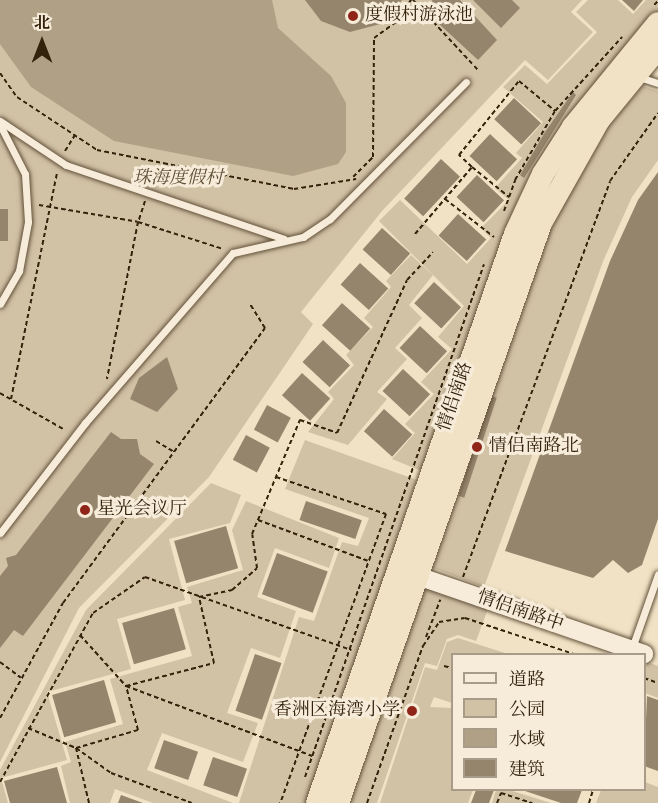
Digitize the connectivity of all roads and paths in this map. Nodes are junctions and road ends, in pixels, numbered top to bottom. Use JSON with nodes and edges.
{"nodes":[{"id":1,"x":412,"y":0,"type":"edge"},
{"id":2,"x":658,"y":23,"type":"edge"},
{"id":3,"x":658,"y":48,"type":"edge"},
{"id":4,"x":478,"y":70,"type":"dead end"},
{"id":5,"x":0,"y":73,"type":"edge"},
{"id":6,"x":634,"y":76,"type":"junction"},
{"id":7,"x":466,"y":82,"type":"dead end"},
{"id":8,"x":658,"y":84,"type":"edge"},
{"id":9,"x":555,"y":111,"type":"dead end"},
{"id":10,"x":658,"y":113,"type":"edge"},
{"id":11,"x":0,"y":121,"type":"edge"},
{"id":12,"x":0,"y":125,"type":"edge"},
{"id":13,"x":75,"y":135,"type":"junction"},
{"id":14,"x":59,"y":160,"type":"junction"},
{"id":15,"x":472,"y":167,"type":"junction"},
{"id":16,"x":353,"y":177,"type":"junction"},
{"id":17,"x":363,"y":186,"type":"junction"},
{"id":18,"x":148,"y":193,"type":"junction"},
{"id":19,"x":509,"y":197,"type":"dead end"},
{"id":20,"x":445,"y":199,"type":"junction"},
{"id":21,"x":27,"y":205,"type":"junction"},
{"id":22,"x":50,"y":205,"type":"junction"},
{"id":23,"x":138,"y":222,"type":"junction"},
{"id":24,"x":415,"y":234,"type":"dead end"},
{"id":25,"x":494,"y":237,"type":"dead end"},
{"id":26,"x":286,"y":240,"type":"junction"},
{"id":27,"x":233,"y":252,"type":"junction"},
{"id":28,"x":433,"y":252,"type":"dead end"},
{"id":29,"x":0,"y":304,"type":"edge"},
{"id":30,"x":250,"y":304,"type":"dead end"},
{"id":31,"x":0,"y":393,"type":"edge"},
{"id":32,"x":11,"y":399,"type":"junction"},
{"id":33,"x":103,"y":402,"type":"junction"},
{"id":34,"x":75,"y":436,"type":"junction"},
{"id":35,"x":156,"y":441,"type":"dead end"},
{"id":36,"x":174,"y":452,"type":"junction"},
{"id":37,"x":276,"y":477,"type":"junction"},
{"id":38,"x":258,"y":520,"type":"junction"},
{"id":39,"x":0,"y":533,"type":"edge"},
{"id":40,"x":368,"y":561,"type":"junction"},
{"id":41,"x":395,"y":569,"type":"junction"},
{"id":42,"x":658,"y":574,"type":"edge"},
{"id":43,"x":417,"y":576,"type":"junction"},
{"id":44,"x":452,"y":588,"type":"junction"},
{"id":45,"x":200,"y":597,"type":"junction"},
{"id":46,"x":80,"y":635,"type":"junction"},
{"id":47,"x":338,"y":646,"type":"junction"},
{"id":48,"x":423,"y":646,"type":"junction"},
{"id":49,"x":571,"y":653,"type":"edge"},
{"id":50,"x":640,"y":653,"type":"edge"},
{"id":51,"x":366,"y":655,"type":"junction"},
{"id":52,"x":0,"y":662,"type":"edge"},
{"id":53,"x":444,"y":666,"type":"dead end"},
{"id":54,"x":451,"y":668,"type":"edge"},
{"id":55,"x":22,"y":679,"type":"junction"},
{"id":56,"x":126,"y":686,"type":"junction"},
{"id":57,"x":0,"y":718,"type":"edge"},
{"id":58,"x":28,"y":728,"type":"junction"},
{"id":59,"x":76,"y":748,"type":"junction"},
{"id":60,"x":299,"y":751,"type":"junction"},
{"id":61,"x":330,"y":763,"type":"junction"},
{"id":62,"x":0,"y":782,"type":"edge"},
{"id":63,"x":89,"y":803,"type":"edge"},
{"id":64,"x":192,"y":803,"type":"edge"},
{"id":65,"x":280,"y":803,"type":"edge"},
{"id":66,"x":316,"y":803,"type":"edge"},
{"id":67,"x":338,"y":803,"type":"edge"},
{"id":68,"x":367,"y":803,"type":"edge"},
{"id":69,"x":497,"y":803,"type":"edge"},
{"id":70,"x":532,"y":803,"type":"edge"}],
"edges":[{"from":1,"to":4,"type":"path"},
{"from":1,"to":16,"type":"path"},
{"from":2,"to":41,"type":"highway","name":"情侣南路"},
{"from":3,"to":6,"type":"highway","name":"情侣南路"},
{"from":5,"to":13,"type":"path"},
{"from":6,"to":8,"type":"lane"},
{"from":6,"to":43,"type":"highway","name":"情侣南路"},
{"from":7,"to":17,"type":"lane"},
{"from":9,"to":15,"type":"path"},
{"from":10,"to":44,"type":"path"},
{"from":11,"to":14,"type":"lane"},
{"from":12,"to":21,"type":"lane"},
{"from":13,"to":14,"type":"path"},
{"from":13,"to":16,"type":"path"},
{"from":14,"to":18,"type":"lane"},
{"from":14,"to":22,"type":"path"},
{"from":15,"to":19,"type":"path"},
{"from":15,"to":20,"type":"path"},
{"from":16,"to":17,"type":"path"},
{"from":17,"to":26,"type":"lane"},
{"from":18,"to":23,"type":"path"},
{"from":18,"to":26,"type":"lane"},
{"from":20,"to":24,"type":"path"},
{"from":20,"to":25,"type":"path"},
{"from":21,"to":22,"type":"path"},
{"from":21,"to":29,"type":"lane"},
{"from":22,"to":23,"type":"path"},
{"from":22,"to":32,"type":"path"},
{"from":23,"to":27,"type":"path"},
{"from":23,"to":33,"type":"path"},
{"from":26,"to":27,"type":"lane"},
{"from":27,"to":33,"type":"lane"},
{"from":28,"to":37,"type":"path"},
{"from":30,"to":36,"type":"path"},
{"from":31,"to":32,"type":"path"},
{"from":32,"to":34,"type":"path"},
{"from":33,"to":34,"type":"lane"},
{"from":34,"to":39,"type":"lane"},
{"from":35,"to":36,"type":"path"},
{"from":36,"to":55,"type":"path"},
{"from":37,"to":38,"type":"path"},
{"from":37,"to":40,"type":"path"},
{"from":38,"to":40,"type":"path"},
{"from":38,"to":45,"type":"path"},
{"from":40,"to":47,"type":"path"},
{"from":41,"to":43,"type":"street","name":"情侣南路中"},
{"from":41,"to":51,"type":"highway","name":"情侣南路"},
{"from":42,"to":50,"type":"lane"},
{"from":43,"to":44,"type":"street","name":"情侣南路中"},
{"from":43,"to":67,"type":"highway","name":"情侣南路"},
{"from":44,"to":48,"type":"path"},
{"from":44,"to":50,"type":"street","name":"情侣南路中"},
{"from":45,"to":46,"type":"path"},
{"from":45,"to":47,"type":"path"},
{"from":45,"to":56,"type":"path"},
{"from":46,"to":56,"type":"path"},
{"from":46,"to":58,"type":"path"},
{"from":47,"to":51,"type":"path"},
{"from":47,"to":60,"type":"path"},
{"from":48,"to":49,"type":"path"},
{"from":48,"to":68,"type":"path"},
{"from":51,"to":61,"type":"highway","name":"情侣南路"},
{"from":52,"to":55,"type":"path"},
{"from":53,"to":54,"type":"path"},
{"from":55,"to":57,"type":"path"},
{"from":56,"to":59,"type":"path"},
{"from":56,"to":60,"type":"path"},
{"from":58,"to":59,"type":"path"},
{"from":58,"to":62,"type":"path"},
{"from":59,"to":63,"type":"path"},
{"from":59,"to":64,"type":"path"},
{"from":60,"to":61,"type":"path"},
{"from":60,"to":65,"type":"path"},
{"from":61,"to":66,"type":"highway","name":"情侣南路"},
{"from":69,"to":70,"type":"path"}]}
